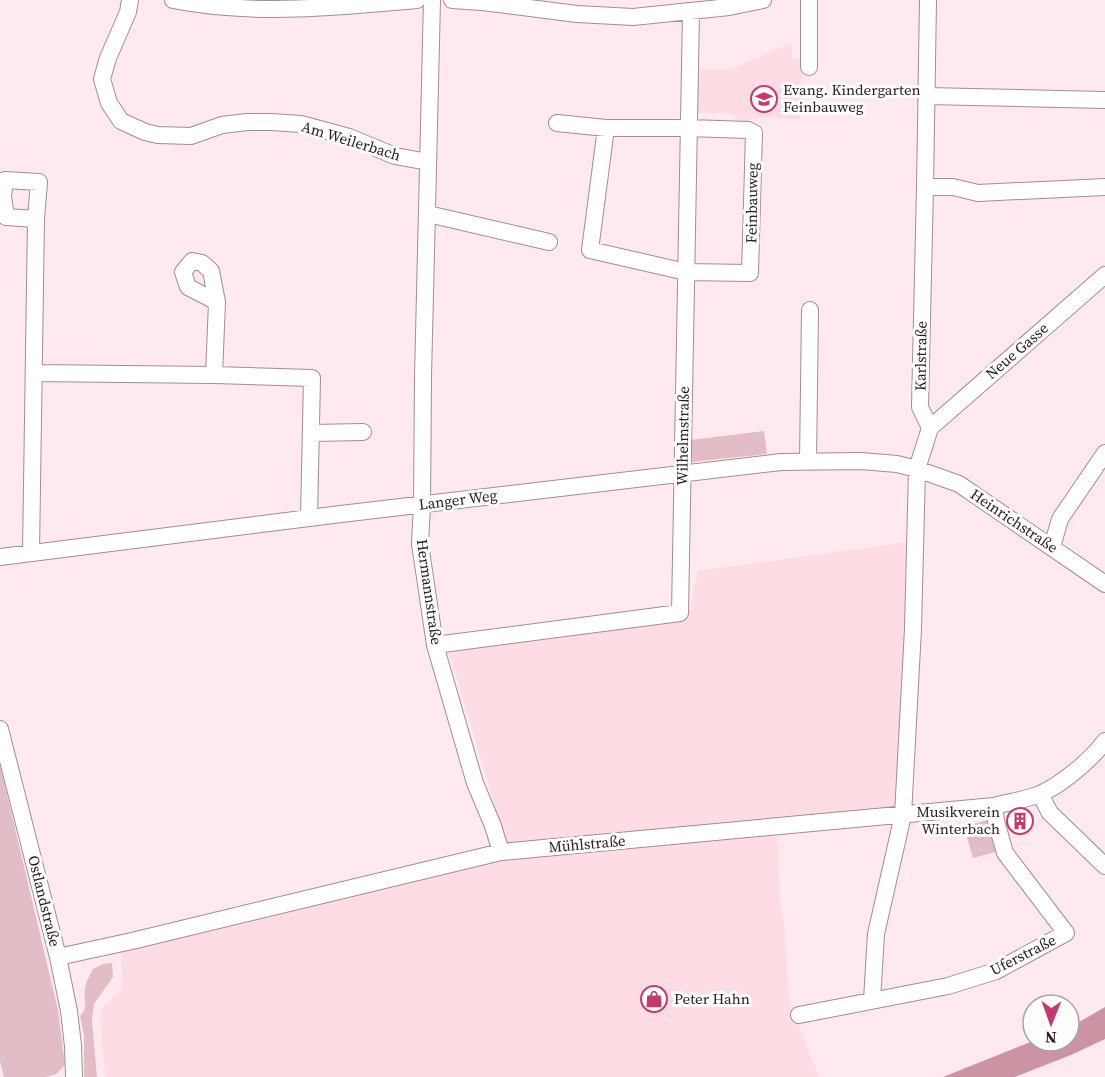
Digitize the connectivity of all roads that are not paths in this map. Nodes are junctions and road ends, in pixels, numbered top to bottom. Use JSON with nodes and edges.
{"nodes":[{"id":1,"x":130,"y":0,"type":"edge"},
{"id":2,"x":173,"y":0,"type":"edge"},
{"id":3,"x":417,"y":0,"type":"edge"},
{"id":4,"x":432,"y":0,"type":"edge"},
{"id":5,"x":452,"y":0,"type":"edge"},
{"id":6,"x":763,"y":0,"type":"edge"},
{"id":7,"x":809,"y":0,"type":"edge"},
{"id":8,"x":928,"y":0,"type":"edge"},
{"id":9,"x":634,"y":8,"type":"edge"},
{"id":10,"x":691,"y":12,"type":"junction"},
{"id":11,"x":809,"y":67,"type":"dead end"},
{"id":12,"x":927,"y":96,"type":"junction"},
{"id":13,"x":1105,"y":100,"type":"edge"},
{"id":14,"x":557,"y":123,"type":"dead end"},
{"id":15,"x":606,"y":128,"type":"junction"},
{"id":16,"x":689,"y":128,"type":"junction"},
{"id":17,"x":428,"y":162,"type":"junction"},
{"id":18,"x":925,"y":187,"type":"junction"},
{"id":19,"x":1105,"y":187,"type":"edge"},
{"id":20,"x":428,"y":214,"type":"junction"},
{"id":21,"x":36,"y":219,"type":"dead end"},
{"id":22,"x":549,"y":242,"type":"dead end"},
{"id":23,"x":686,"y":272,"type":"junction"},
{"id":24,"x":1105,"y":275,"type":"edge"},
{"id":25,"x":217,"y":302,"type":"dead end"},
{"id":26,"x":810,"y":310,"type":"dead end"},
{"id":27,"x":33,"y":373,"type":"junction"},
{"id":28,"x":214,"y":375,"type":"junction"},
{"id":29,"x":930,"y":428,"type":"junction"},
{"id":30,"x":363,"y":432,"type":"dead end"},
{"id":31,"x":311,"y":433,"type":"junction"},
{"id":32,"x":1105,"y":453,"type":"edge"},
{"id":33,"x":808,"y":462,"type":"junction"},
{"id":34,"x":917,"y":469,"type":"junction"},
{"id":35,"x":683,"y":474,"type":"junction"},
{"id":36,"x":422,"y":505,"type":"junction"},
{"id":37,"x":309,"y":518,"type":"junction"},
{"id":38,"x":1052,"y":547,"type":"junction"},
{"id":39,"x":31,"y":553,"type":"junction"},
{"id":40,"x":0,"y":557,"type":"edge"},
{"id":41,"x":1105,"y":584,"type":"edge"},
{"id":42,"x":435,"y":645,"type":"junction"},
{"id":43,"x":0,"y":729,"type":"edge"},
{"id":44,"x":1105,"y":741,"type":"edge"},
{"id":45,"x":1040,"y":794,"type":"junction"},
{"id":46,"x":994,"y":806,"type":"junction"},
{"id":47,"x":903,"y":814,"type":"junction"},
{"id":48,"x":501,"y":852,"type":"junction"},
{"id":49,"x":1105,"y":867,"type":"edge"},
{"id":50,"x":58,"y":957,"type":"junction"},
{"id":51,"x":872,"y":1000,"type":"junction"},
{"id":52,"x":799,"y":1015,"type":"dead end"},
{"id":53,"x":74,"y":1077,"type":"edge"}],
"edges":[{"from":1,"to":17,"type":"street","name":"Am Weilerbach"},
{"from":2,"to":3,"type":"street"},
{"from":4,"to":17,"type":"street","name":"Hermannstraße"},
{"from":5,"to":9,"type":"street"},
{"from":6,"to":10,"type":"street"},
{"from":7,"to":11,"type":"street"},
{"from":8,"to":12,"type":"street","name":"Karlstraße"},
{"from":9,"to":10,"type":"street"},
{"from":10,"to":16,"type":"street","name":"Wilhelmstraße"},
{"from":12,"to":13,"type":"street"},
{"from":12,"to":18,"type":"street","name":"Karlstraße"},
{"from":14,"to":15,"type":"street"},
{"from":15,"to":16,"type":"street"},
{"from":15,"to":23,"type":"street"},
{"from":16,"to":23,"type":"street","name":"Wilhelmstraße"},
{"from":16,"to":23,"type":"street","name":"Feinbauweg"},
{"from":17,"to":20,"type":"street","name":"Hermannstraße"},
{"from":18,"to":19,"type":"street"},
{"from":18,"to":29,"type":"street","name":"Karlstraße"},
{"from":20,"to":22,"type":"street"},
{"from":20,"to":36,"type":"street","name":"Hermannstraße"},
{"from":21,"to":27,"type":"street"},
{"from":23,"to":35,"type":"street","name":"Wilhelmstraße"},
{"from":24,"to":29,"type":"street","name":"Neue Gasse"},
{"from":25,"to":28,"type":"street"},
{"from":26,"to":33,"type":"street"},
{"from":27,"to":28,"type":"street"},
{"from":27,"to":39,"type":"street"},
{"from":28,"to":31,"type":"street"},
{"from":29,"to":34,"type":"street"},
{"from":30,"to":31,"type":"street"},
{"from":31,"to":37,"type":"street"},
{"from":32,"to":38,"type":"street"},
{"from":33,"to":34,"type":"street","name":"Langer Weg"},
{"from":33,"to":35,"type":"street","name":"Langer Weg"},
{"from":34,"to":38,"type":"street","name":"Heinrichstraße"},
{"from":34,"to":47,"type":"street"},
{"from":35,"to":36,"type":"street","name":"Langer Weg"},
{"from":35,"to":42,"type":"street","name":"Wilhelmstraße"},
{"from":36,"to":37,"type":"street","name":"Langer Weg"},
{"from":36,"to":42,"type":"street","name":"Hermannstraße"},
{"from":37,"to":39,"type":"street","name":"Langer Weg"},
{"from":38,"to":41,"type":"street","name":"Heinrichstraße"},
{"from":39,"to":40,"type":"street","name":"Langer Weg"},
{"from":42,"to":48,"type":"street","name":"Hermannstraße"},
{"from":43,"to":50,"type":"street","name":"Ostlandstraße"},
{"from":44,"to":45,"type":"street","name":"Mühlstraße"},
{"from":45,"to":46,"type":"street","name":"Mühlstraße"},
{"from":45,"to":49,"type":"street"},
{"from":46,"to":47,"type":"street","name":"Mühlstraße"},
{"from":46,"to":51,"type":"street","name":"Uferstraße"},
{"from":47,"to":48,"type":"street","name":"Mühlstraße"},
{"from":47,"to":51,"type":"street"},
{"from":48,"to":50,"type":"street","name":"Mühlstraße"},
{"from":50,"to":53,"type":"street","name":"Ostlandstraße"},
{"from":51,"to":52,"type":"street","name":"Uferstraße"}]}
